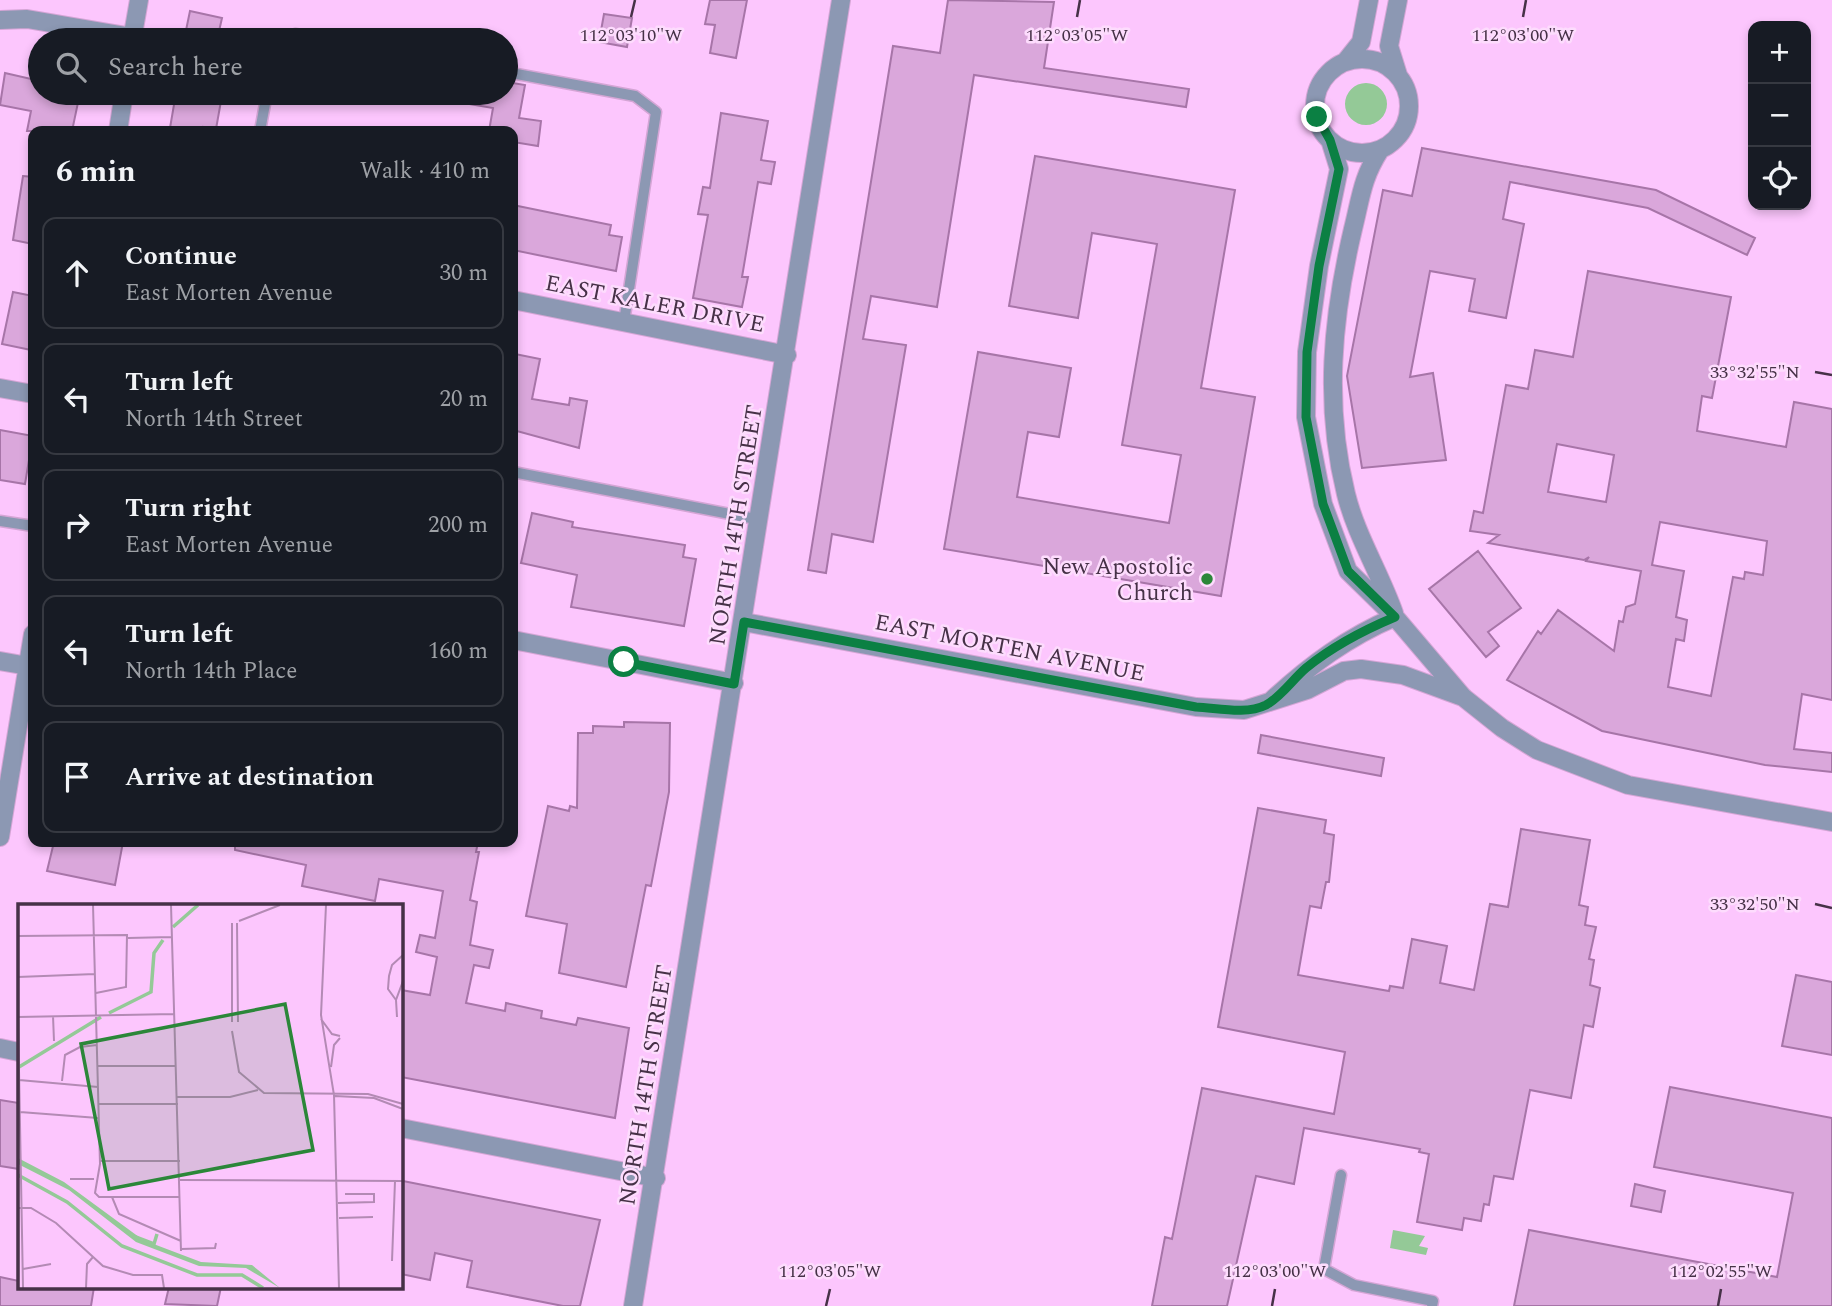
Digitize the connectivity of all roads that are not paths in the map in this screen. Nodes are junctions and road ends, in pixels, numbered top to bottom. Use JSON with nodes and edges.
{"nodes":[{"id":1,"x":139,"y":0,"type":"edge"},
{"id":2,"x":841,"y":0,"type":"edge"},
{"id":3,"x":1369,"y":0,"type":"edge"},
{"id":4,"x":1398,"y":0,"type":"edge"},
{"id":5,"x":0,"y":20,"type":"edge"},
{"id":6,"x":77,"y":28,"type":"edge"},
{"id":7,"x":134,"y":28,"type":"edge"},
{"id":8,"x":1345,"y":62,"type":"junction"},
{"id":9,"x":518,"y":74,"type":"edge"},
{"id":10,"x":1398,"y":75,"type":"junction"},
{"id":11,"x":122,"y":105,"type":"edge"},
{"id":12,"x":265,"y":105,"type":"edge"},
{"id":13,"x":119,"y":126,"type":"edge"},
{"id":14,"x":261,"y":126,"type":"edge"},
{"id":15,"x":1330,"y":140,"type":"junction"},
{"id":16,"x":1380,"y":149,"type":"junction"},
{"id":17,"x":518,"y":301,"type":"edge"},
{"id":18,"x":624,"y":322,"type":"junction"},
{"id":19,"x":787,"y":355,"type":"junction"},
{"id":20,"x":0,"y":388,"type":"edge"},
{"id":21,"x":28,"y":393,"type":"edge"},
{"id":22,"x":518,"y":472,"type":"edge"},
{"id":23,"x":761,"y":520,"type":"junction"},
{"id":24,"x":0,"y":521,"type":"edge"},
{"id":25,"x":28,"y":525,"type":"edge"},
{"id":26,"x":1395,"y":617,"type":"junction"},
{"id":27,"x":744,"y":622,"type":"junction"},
{"id":28,"x":518,"y":641,"type":"edge"},
{"id":29,"x":0,"y":661,"type":"edge"},
{"id":30,"x":28,"y":666,"type":"joint"},
{"id":31,"x":734,"y":684,"type":"junction"},
{"id":32,"x":1463,"y":697,"type":"junction"},
{"id":33,"x":1266,"y":705,"type":"junction"},
{"id":34,"x":3,"y":797,"type":"edge"},
{"id":35,"x":1832,"y":822,"type":"edge"},
{"id":36,"x":0,"y":837,"type":"edge"},
{"id":37,"x":0,"y":1048,"type":"edge"},
{"id":38,"x":18,"y":1052,"type":"edge"},
{"id":39,"x":402,"y":1128,"type":"edge"},
{"id":40,"x":1340,"y":1175,"type":"dead end"},
{"id":41,"x":656,"y":1178,"type":"junction"},
{"id":42,"x":633,"y":1306,"type":"edge"},
{"id":43,"x":1432,"y":1306,"type":"edge"}],
"edges":[{"from":1,"to":7,"type":"street"},
{"from":2,"to":19,"type":"street","name":"NORTH 14TH STREET"},
{"from":3,"to":8,"type":"street"},
{"from":4,"to":10,"type":"street"},
{"from":5,"to":6,"type":"street"},
{"from":8,"to":10,"type":"street"},
{"from":8,"to":15,"type":"street"},
{"from":9,"to":18,"type":"lane"},
{"from":10,"to":16,"type":"street"},
{"from":11,"to":13,"type":"street"},
{"from":12,"to":14,"type":"lane"},
{"from":15,"to":16,"type":"street"},
{"from":15,"to":26,"type":"street"},
{"from":16,"to":26,"type":"street"},
{"from":17,"to":18,"type":"street","name":"EAST KALER DRIVE"},
{"from":18,"to":19,"type":"street","name":"EAST KALER DRIVE"},
{"from":19,"to":23,"type":"street","name":"NORTH 14TH STREET"},
{"from":20,"to":21,"type":"street"},
{"from":22,"to":23,"type":"lane"},
{"from":23,"to":27,"type":"street","name":"NORTH 14TH STREET"},
{"from":24,"to":25,"type":"lane"},
{"from":26,"to":32,"type":"street","name":"EAST MORTEN AVENUE"},
{"from":26,"to":33,"type":"street"},
{"from":27,"to":31,"type":"street","name":"NORTH 14TH STREET"},
{"from":27,"to":33,"type":"street","name":"EAST MORTEN AVENUE"},
{"from":28,"to":31,"type":"street"},
{"from":29,"to":30,"type":"street"},
{"from":30,"to":34,"type":"street"},
{"from":31,"to":41,"type":"street","name":"NORTH 14TH STREET"},
{"from":32,"to":33,"type":"street","name":"EAST MORTEN AVENUE"},
{"from":32,"to":35,"type":"street","name":"EAST MORTEN AVENUE"},
{"from":34,"to":36,"type":"street"},
{"from":37,"to":38,"type":"street"},
{"from":39,"to":41,"type":"street"},
{"from":40,"to":43,"type":"lane"},
{"from":41,"to":42,"type":"street","name":"NORTH 14TH STREET"}]}
